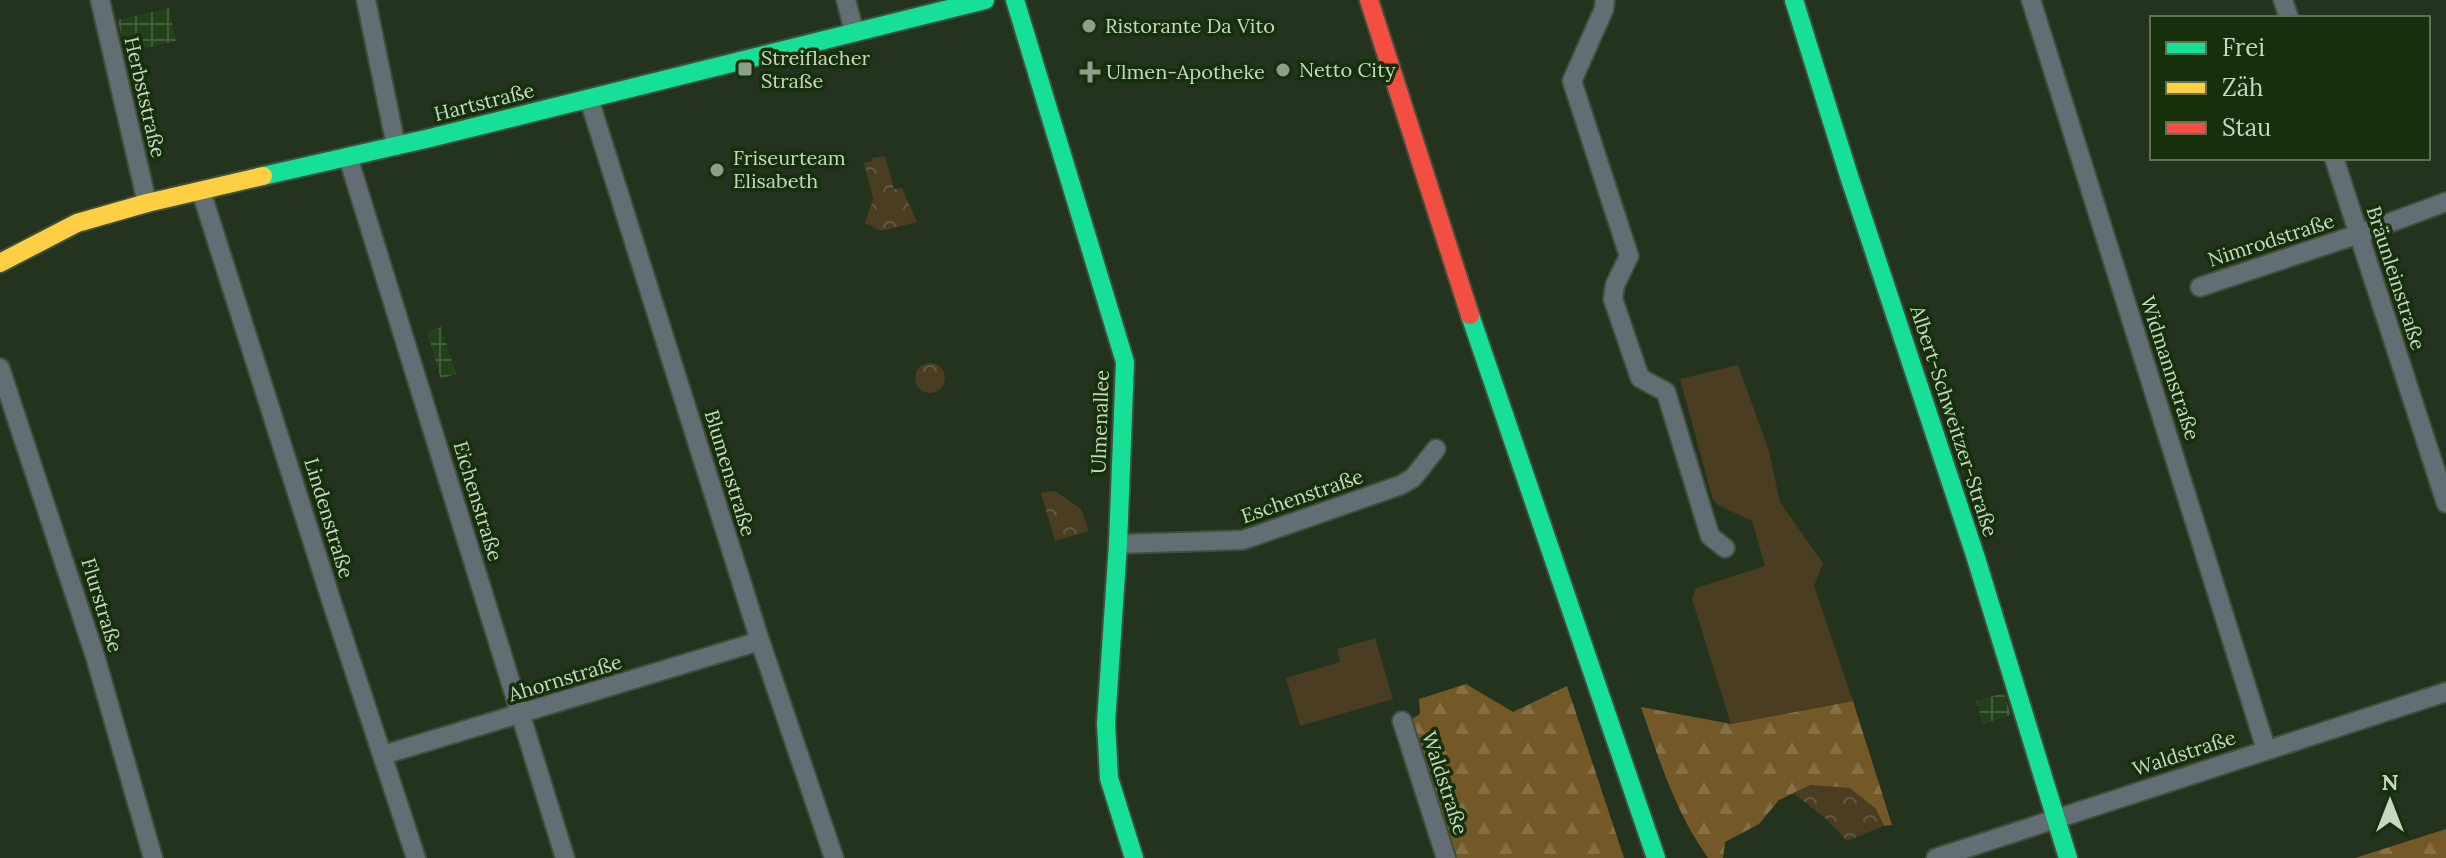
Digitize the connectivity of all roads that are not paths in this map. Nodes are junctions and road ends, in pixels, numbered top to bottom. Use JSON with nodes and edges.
{"nodes":[{"id":1,"x":100,"y":0,"type":"edge"},
{"id":2,"x":366,"y":0,"type":"edge"},
{"id":3,"x":846,"y":0,"type":"edge"},
{"id":4,"x":985,"y":0,"type":"edge"},
{"id":5,"x":1015,"y":0,"type":"edge"},
{"id":6,"x":1369,"y":0,"type":"edge"},
{"id":7,"x":1605,"y":0,"type":"edge"},
{"id":8,"x":1794,"y":0,"type":"edge"},
{"id":9,"x":2031,"y":0,"type":"edge"},
{"id":10,"x":854,"y":31,"type":"junction"},
{"id":11,"x":589,"y":99,"type":"junction"},
{"id":12,"x":396,"y":146,"type":"junction"},
{"id":13,"x":348,"y":157,"type":"junction"},
{"id":14,"x":2335,"y":160,"type":"edge"},
{"id":15,"x":201,"y":191,"type":"junction"},
{"id":16,"x":2446,"y":202,"type":"edge"},
{"id":17,"x":147,"y":203,"type":"junction"},
{"id":18,"x":2359,"y":234,"type":"junction"},
{"id":19,"x":0,"y":263,"type":"edge"},
{"id":20,"x":2200,"y":287,"type":"dead end"},
{"id":21,"x":0,"y":368,"type":"edge"},
{"id":22,"x":1436,"y":449,"type":"dead end"},
{"id":23,"x":2446,"y":503,"type":"edge"},
{"id":24,"x":1118,"y":544,"type":"junction"},
{"id":25,"x":1725,"y":548,"type":"dead end"},
{"id":26,"x":760,"y":641,"type":"junction"},
{"id":27,"x":2446,"y":692,"type":"edge"},
{"id":28,"x":521,"y":714,"type":"junction"},
{"id":29,"x":1402,"y":721,"type":"dead end"},
{"id":30,"x":2266,"y":749,"type":"junction"},
{"id":31,"x":383,"y":755,"type":"junction"},
{"id":32,"x":2055,"y":819,"type":"junction"},
{"id":33,"x":153,"y":858,"type":"edge"},
{"id":34,"x":416,"y":858,"type":"edge"},
{"id":35,"x":565,"y":858,"type":"edge"},
{"id":36,"x":834,"y":858,"type":"edge"},
{"id":37,"x":1134,"y":858,"type":"edge"},
{"id":38,"x":1446,"y":858,"type":"edge"},
{"id":39,"x":1656,"y":858,"type":"edge"},
{"id":40,"x":1936,"y":858,"type":"edge"},
{"id":41,"x":2068,"y":858,"type":"edge"}],
"edges":[{"from":1,"to":17,"type":"street","name":"Herbststraße"},
{"from":2,"to":12,"type":"street"},
{"from":3,"to":10,"type":"street"},
{"from":4,"to":10,"type":"street","name":"Hartstraße"},
{"from":5,"to":24,"type":"street","name":"Ulmenallee"},
{"from":6,"to":39,"type":"street"},
{"from":7,"to":25,"type":"street"},
{"from":8,"to":32,"type":"street","name":"Albert-Schweitzer-Straße"},
{"from":9,"to":30,"type":"street","name":"Widmannstraße"},
{"from":10,"to":11,"type":"street","name":"Hartstraße"},
{"from":11,"to":12,"type":"street","name":"Hartstraße"},
{"from":11,"to":26,"type":"street","name":"Blumenstraße"},
{"from":12,"to":13,"type":"street","name":"Hartstraße"},
{"from":13,"to":15,"type":"street","name":"Hartstraße"},
{"from":13,"to":28,"type":"street","name":"Eichenstraße"},
{"from":14,"to":18,"type":"street","name":"Bräunleinstraße"},
{"from":15,"to":17,"type":"street","name":"Hartstraße"},
{"from":15,"to":31,"type":"street","name":"Lindenstraße"},
{"from":16,"to":18,"type":"street","name":"Nimrodstraße"},
{"from":17,"to":19,"type":"street","name":"Hartstraße"},
{"from":18,"to":20,"type":"street","name":"Nimrodstraße"},
{"from":18,"to":23,"type":"street","name":"Bräunleinstraße"},
{"from":21,"to":33,"type":"street","name":"Flurstraße"},
{"from":22,"to":24,"type":"street","name":"Eschenstraße"},
{"from":24,"to":37,"type":"street","name":"Ulmenallee"},
{"from":26,"to":28,"type":"street","name":"Ahornstraße"},
{"from":26,"to":36,"type":"street","name":"Blumenstraße"},
{"from":27,"to":30,"type":"street","name":"Waldstraße"},
{"from":28,"to":31,"type":"street","name":"Ahornstraße"},
{"from":28,"to":35,"type":"street","name":"Eichenstraße"},
{"from":29,"to":38,"type":"street","name":"Waldstraße"},
{"from":30,"to":32,"type":"street","name":"Waldstraße"},
{"from":31,"to":34,"type":"street","name":"Lindenstraße"},
{"from":32,"to":40,"type":"street","name":"Waldstraße"},
{"from":32,"to":41,"type":"street","name":"Albert-Schweitzer-Straße"}]}
